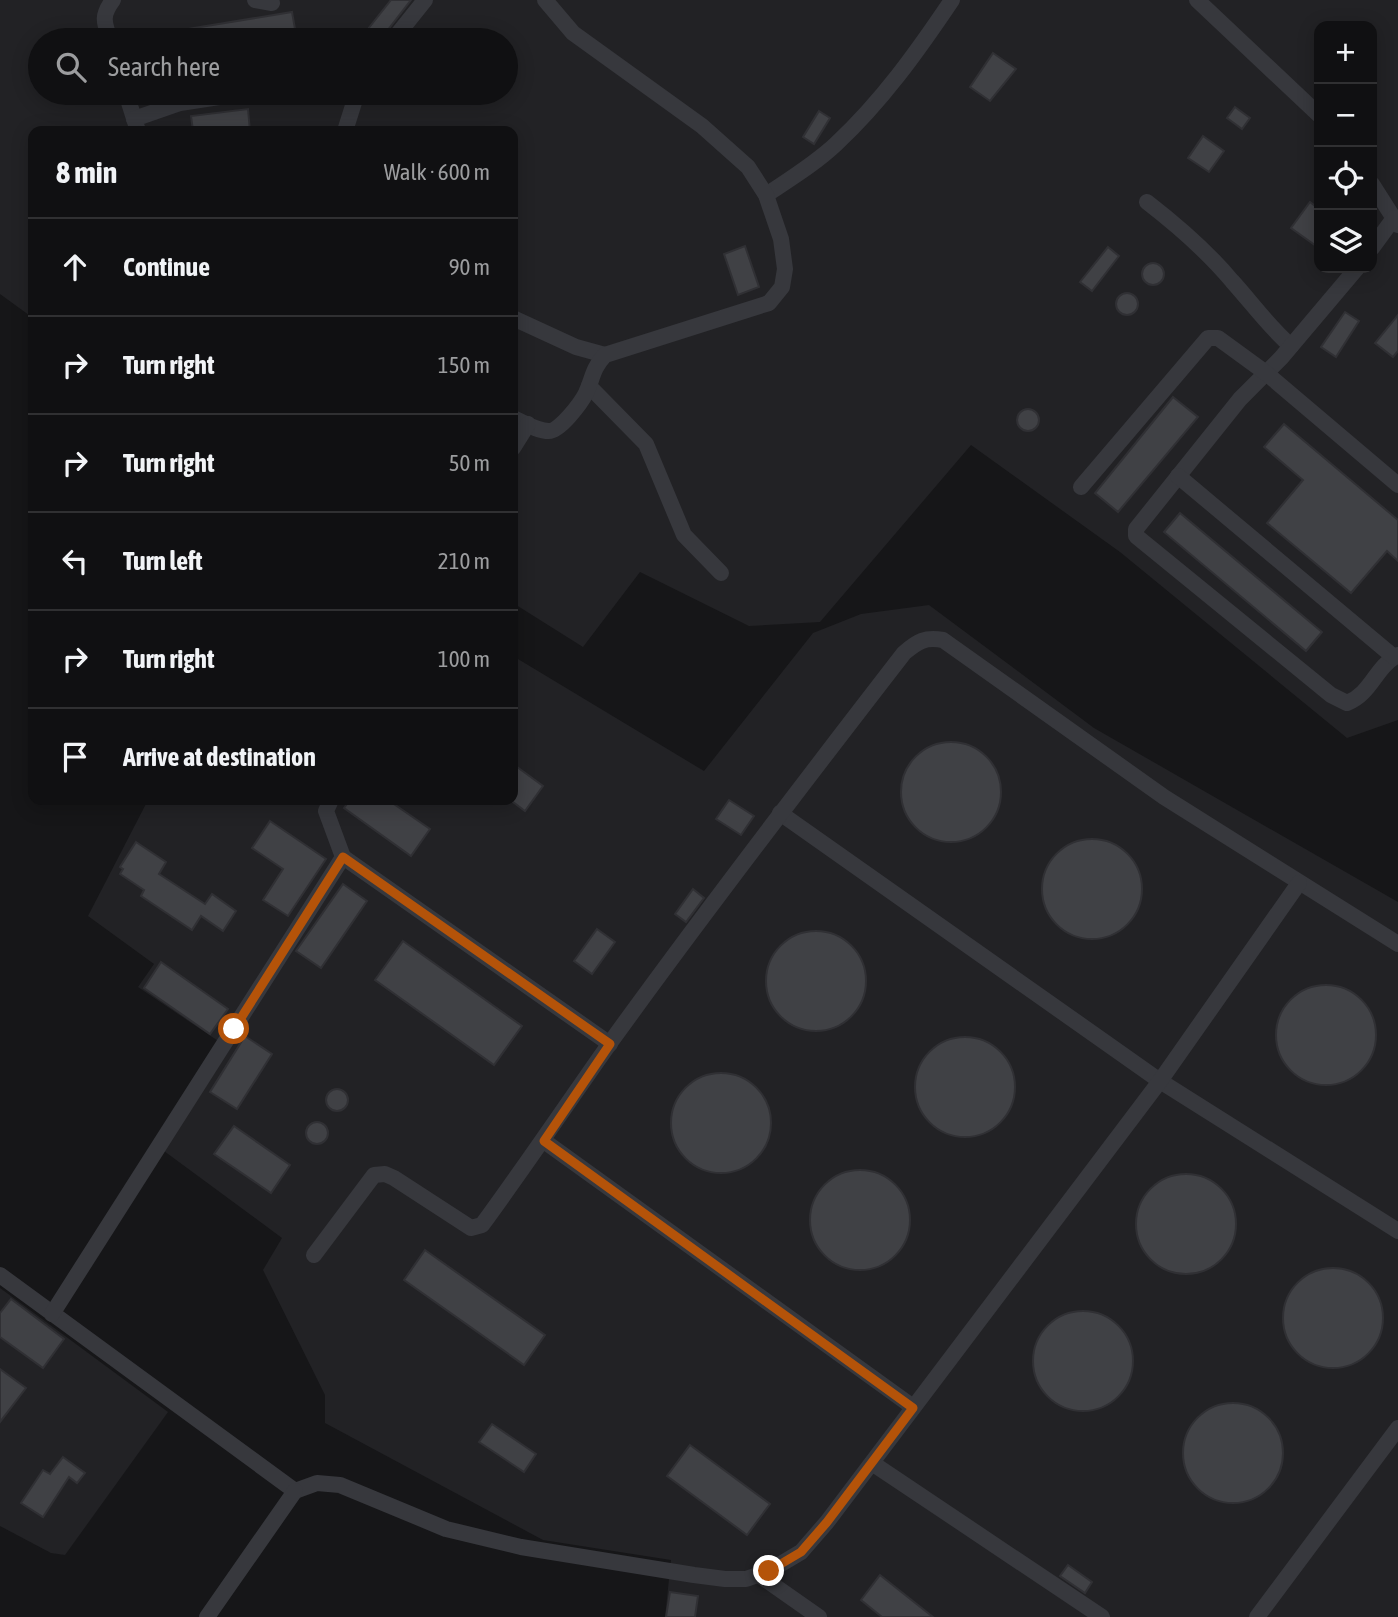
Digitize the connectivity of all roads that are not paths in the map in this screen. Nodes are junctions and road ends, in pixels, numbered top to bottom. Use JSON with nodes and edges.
{"nodes":[{"id":1,"x":113,"y":0,"type":"edge"},
{"id":2,"x":425,"y":0,"type":"edge"},
{"id":3,"x":545,"y":0,"type":"edge"},
{"id":4,"x":952,"y":0,"type":"edge"},
{"id":5,"x":1204,"y":2,"type":"edge"},
{"id":6,"x":106,"y":28,"type":"edge"},
{"id":7,"x":403,"y":28,"type":"edge"},
{"id":8,"x":130,"y":105,"type":"edge"},
{"id":9,"x":176,"y":105,"type":"edge"},
{"id":10,"x":353,"y":105,"type":"edge"},
{"id":11,"x":1314,"y":110,"type":"edge"},
{"id":12,"x":136,"y":125,"type":"edge"},
{"id":13,"x":347,"y":126,"type":"edge"},
{"id":14,"x":1377,"y":192,"type":"edge"},
{"id":15,"x":766,"y":195,"type":"junction"},
{"id":16,"x":1147,"y":202,"type":"dead end"},
{"id":17,"x":1396,"y":221,"type":"edge"},
{"id":18,"x":1377,"y":242,"type":"edge"},
{"id":19,"x":1353,"y":273,"type":"edge"},
{"id":20,"x":518,"y":320,"type":"edge"},
{"id":21,"x":1291,"y":346,"type":"junction"},
{"id":22,"x":605,"y":355,"type":"junction"},
{"id":23,"x":1266,"y":373,"type":"junction"},
{"id":24,"x":589,"y":386,"type":"junction"},
{"id":25,"x":520,"y":421,"type":"edge"},
{"id":26,"x":1178,"y":476,"type":"junction"},
{"id":27,"x":1398,"y":485,"type":"edge"},
{"id":28,"x":1081,"y":487,"type":"dead end"},
{"id":29,"x":721,"y":573,"type":"dead end"},
{"id":30,"x":1396,"y":656,"type":"edge"},
{"id":31,"x":329,"y":805,"type":"edge"},
{"id":32,"x":780,"y":813,"type":"junction"},
{"id":33,"x":343,"y":857,"type":"junction"},
{"id":34,"x":1299,"y":883,"type":"junction"},
{"id":35,"x":1398,"y":944,"type":"edge"},
{"id":36,"x":610,"y":1044,"type":"junction"},
{"id":37,"x":1160,"y":1081,"type":"junction"},
{"id":38,"x":544,"y":1141,"type":"junction"},
{"id":39,"x":1398,"y":1231,"type":"edge"},
{"id":40,"x":314,"y":1255,"type":"dead end"},
{"id":41,"x":0,"y":1275,"type":"edge"},
{"id":42,"x":52,"y":1314,"type":"junction"},
{"id":43,"x":913,"y":1408,"type":"junction"},
{"id":44,"x":1398,"y":1428,"type":"edge"},
{"id":45,"x":872,"y":1463,"type":"junction"},
{"id":46,"x":295,"y":1491,"type":"junction"},
{"id":47,"x":759,"y":1574,"type":"junction"},
{"id":48,"x":207,"y":1617,"type":"edge"},
{"id":49,"x":818,"y":1617,"type":"edge"},
{"id":50,"x":1102,"y":1617,"type":"edge"},
{"id":51,"x":1257,"y":1617,"type":"edge"}],
"edges":[{"from":1,"to":6,"type":"street"},
{"from":2,"to":7,"type":"street"},
{"from":3,"to":15,"type":"street"},
{"from":4,"to":15,"type":"street"},
{"from":5,"to":11,"type":"street"},
{"from":8,"to":12,"type":"street"},
{"from":9,"to":12,"type":"street"},
{"from":10,"to":13,"type":"street"},
{"from":14,"to":17,"type":"street"},
{"from":15,"to":22,"type":"street"},
{"from":16,"to":21,"type":"street"},
{"from":17,"to":18,"type":"street"},
{"from":19,"to":21,"type":"street"},
{"from":20,"to":22,"type":"street"},
{"from":21,"to":23,"type":"street"},
{"from":22,"to":24,"type":"street"},
{"from":23,"to":26,"type":"street"},
{"from":23,"to":27,"type":"street"},
{"from":23,"to":28,"type":"street"},
{"from":24,"to":25,"type":"street"},
{"from":24,"to":29,"type":"street"},
{"from":26,"to":30,"type":"street"},
{"from":26,"to":30,"type":"street"},
{"from":31,"to":33,"type":"street"},
{"from":32,"to":34,"type":"street"},
{"from":32,"to":36,"type":"street"},
{"from":32,"to":37,"type":"street"},
{"from":33,"to":36,"type":"street"},
{"from":33,"to":42,"type":"street"},
{"from":34,"to":35,"type":"street"},
{"from":34,"to":37,"type":"street"},
{"from":36,"to":38,"type":"street"},
{"from":37,"to":39,"type":"street"},
{"from":37,"to":43,"type":"street"},
{"from":38,"to":40,"type":"street"},
{"from":38,"to":43,"type":"street"},
{"from":41,"to":42,"type":"street"},
{"from":42,"to":46,"type":"street"},
{"from":43,"to":45,"type":"street"},
{"from":44,"to":51,"type":"street"},
{"from":45,"to":47,"type":"street"},
{"from":45,"to":50,"type":"street"},
{"from":46,"to":47,"type":"street"},
{"from":46,"to":48,"type":"street"},
{"from":47,"to":49,"type":"street"}]}
